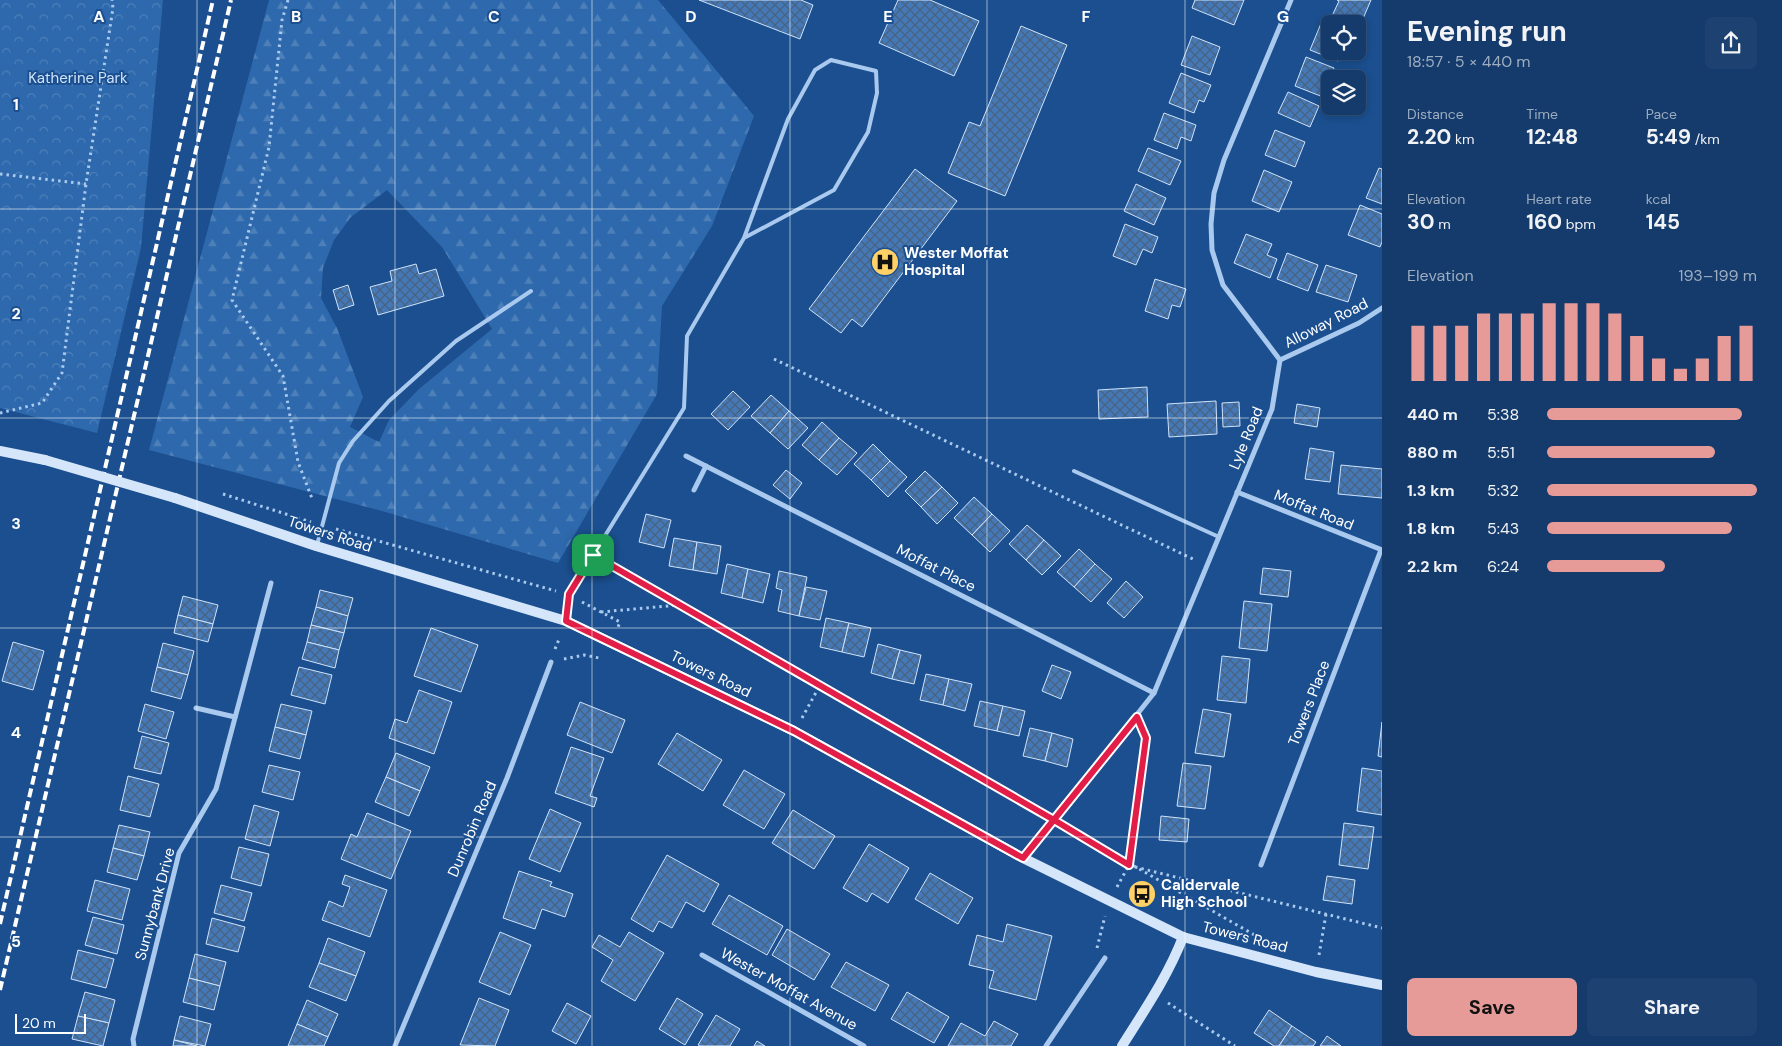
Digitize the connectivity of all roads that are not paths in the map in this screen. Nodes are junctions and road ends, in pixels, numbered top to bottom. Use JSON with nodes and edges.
{"nodes":[{"id":1,"x":1291,"y":0,"type":"edge"},
{"id":2,"x":744,"y":238,"type":"junction"},
{"id":3,"x":531,"y":291,"type":"dead end"},
{"id":4,"x":1382,"y":308,"type":"edge"},
{"id":5,"x":1280,"y":360,"type":"junction"},
{"id":6,"x":0,"y":450,"type":"edge"},
{"id":7,"x":686,"y":456,"type":"dead end"},
{"id":8,"x":706,"y":466,"type":"junction"},
{"id":9,"x":1074,"y":471,"type":"dead end"},
{"id":10,"x":694,"y":490,"type":"dead end"},
{"id":11,"x":1237,"y":492,"type":"junction"},
{"id":12,"x":1219,"y":537,"type":"junction"},
{"id":13,"x":316,"y":546,"type":"junction"},
{"id":14,"x":1381,"y":550,"type":"edge"},
{"id":15,"x":271,"y":583,"type":"dead end"},
{"id":16,"x":566,"y":621,"type":"junction"},
{"id":17,"x":551,"y":662,"type":"road end"},
{"id":18,"x":1154,"y":693,"type":"junction"},
{"id":19,"x":196,"y":708,"type":"dead end"},
{"id":20,"x":235,"y":717,"type":"junction"},
{"id":21,"x":1023,"y":858,"type":"junction"},
{"id":22,"x":1261,"y":865,"type":"dead end"},
{"id":23,"x":1183,"y":937,"type":"junction"},
{"id":24,"x":702,"y":954,"type":"dead end"},
{"id":25,"x":1105,"y":958,"type":"dead end"},
{"id":26,"x":1382,"y":985,"type":"edge"},
{"id":27,"x":134,"y":1046,"type":"edge"},
{"id":28,"x":395,"y":1046,"type":"edge"},
{"id":29,"x":864,"y":1046,"type":"edge"},
{"id":30,"x":1046,"y":1046,"type":"edge"},
{"id":31,"x":1122,"y":1046,"type":"edge"}],
"edges":[{"from":1,"to":5,"type":"street"},
{"from":2,"to":2,"type":"lane"},
{"from":2,"to":16,"type":"lane"},
{"from":3,"to":13,"type":"lane"},
{"from":4,"to":5,"type":"street","name":"Alloway Road"},
{"from":5,"to":11,"type":"street","name":"Lyle Road"},
{"from":6,"to":13,"type":"main road","name":"Towers Road","bridge":true},
{"from":7,"to":8,"type":"street","name":"Moffat Place"},
{"from":8,"to":10,"type":"street"},
{"from":8,"to":18,"type":"street","name":"Moffat Place"},
{"from":9,"to":12,"type":"lane"},
{"from":11,"to":12,"type":"street","name":"Lyle Road"},
{"from":11,"to":14,"type":"street","name":"Moffat Road"},
{"from":12,"to":18,"type":"street","name":"Lyle Road"},
{"from":13,"to":16,"type":"main road","name":"Towers Road"},
{"from":14,"to":22,"type":"street","name":"Towers Place"},
{"from":15,"to":20,"type":"street","name":"Sunnybank Drive"},
{"from":16,"to":21,"type":"main road","name":"Towers Road"},
{"from":17,"to":28,"type":"street","name":"Dunrobin Road"},
{"from":18,"to":21,"type":"street","name":"Lyle Road"},
{"from":19,"to":20,"type":"street"},
{"from":20,"to":27,"type":"street","name":"Sunnybank Drive"},
{"from":21,"to":23,"type":"main road","name":"Towers Road"},
{"from":23,"to":26,"type":"main road","name":"Towers Road"},
{"from":23,"to":31,"type":"main road"},
{"from":24,"to":29,"type":"street","name":"Wester Moffat Avenue"},
{"from":25,"to":30,"type":"street"}]}
